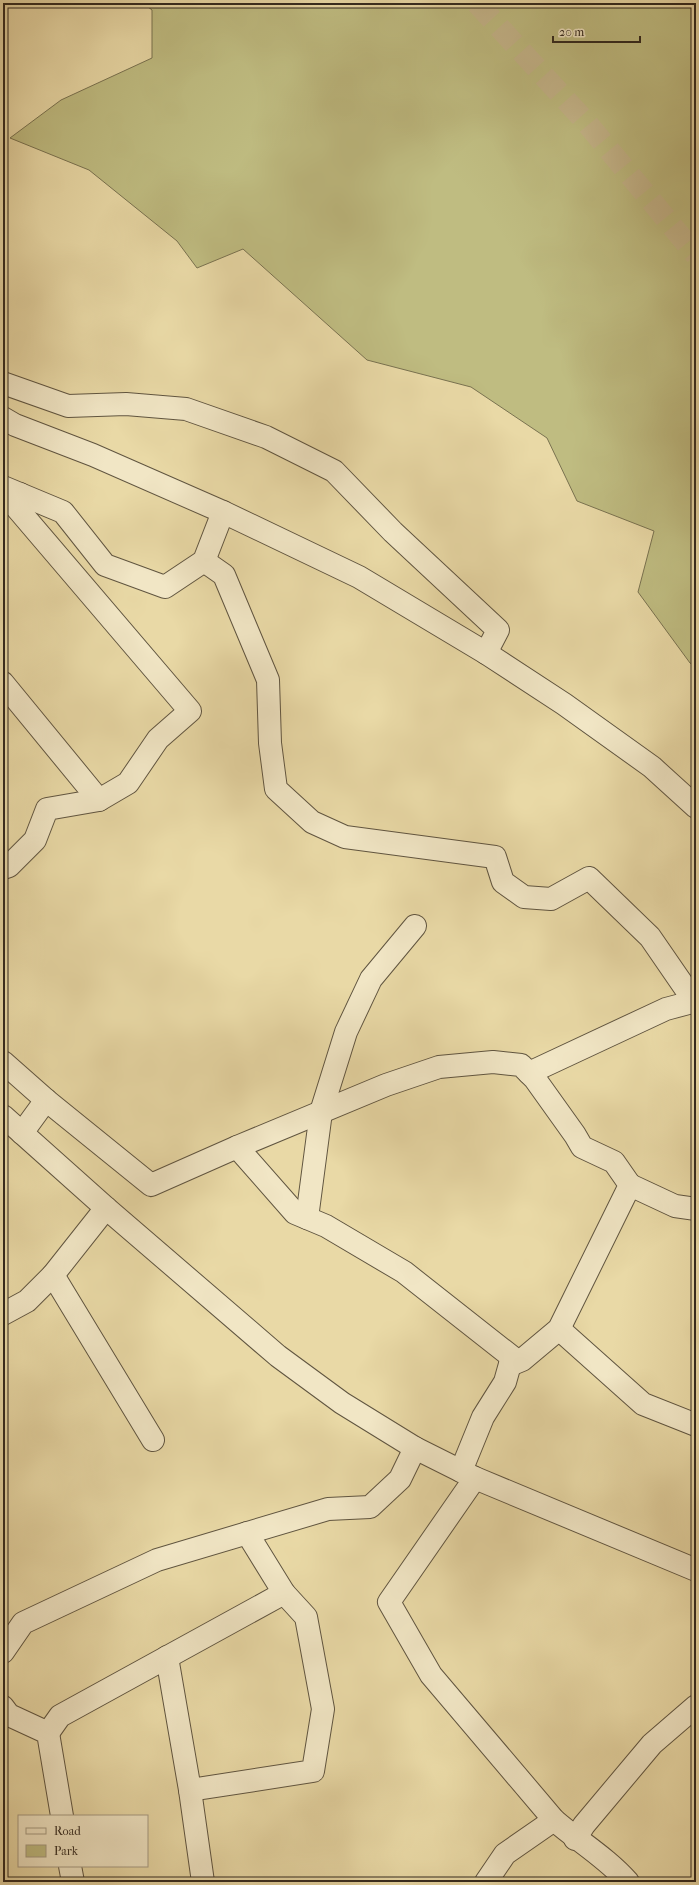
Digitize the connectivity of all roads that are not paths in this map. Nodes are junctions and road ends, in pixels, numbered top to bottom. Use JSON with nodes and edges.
{"nodes":[{"id":1,"x":3,"y":383,"type":"edge"},
{"id":2,"x":3,"y":418,"type":"edge"},
{"id":3,"x":11,"y":491,"type":"edge"},
{"id":4,"x":223,"y":512,"type":"junction"},
{"id":5,"x":204,"y":561,"type":"junction"},
{"id":6,"x":486,"y":653,"type":"junction"},
{"id":7,"x":3,"y":682,"type":"edge"},
{"id":8,"x":100,"y":800,"type":"junction"},
{"id":9,"x":696,"y":807,"type":"edge"},
{"id":10,"x":3,"y":868,"type":"edge"},
{"id":11,"x":415,"y":926,"type":"dead end"},
{"id":12,"x":695,"y":1001,"type":"edge"},
{"id":13,"x":3,"y":1062,"type":"edge"},
{"id":14,"x":529,"y":1073,"type":"junction"},
{"id":15,"x":46,"y":1100,"type":"junction"},
{"id":16,"x":321,"y":1112,"type":"junction"},
{"id":17,"x":3,"y":1116,"type":"edge"},
{"id":18,"x":22,"y":1133,"type":"junction"},
{"id":19,"x":237,"y":1147,"type":"junction"},
{"id":20,"x":630,"y":1185,"type":"junction"},
{"id":21,"x":106,"y":1208,"type":"junction"},
{"id":22,"x":696,"y":1209,"type":"edge"},
{"id":23,"x":307,"y":1218,"type":"junction"},
{"id":24,"x":53,"y":1275,"type":"junction"},
{"id":25,"x":3,"y":1314,"type":"edge"},
{"id":26,"x":559,"y":1329,"type":"junction"},
{"id":27,"x":510,"y":1365,"type":"junction"},
{"id":28,"x":696,"y":1425,"type":"edge"},
{"id":29,"x":153,"y":1440,"type":"dead end"},
{"id":30,"x":415,"y":1448,"type":"junction"},
{"id":31,"x":468,"y":1475,"type":"junction"},
{"id":32,"x":247,"y":1533,"type":"junction"},
{"id":33,"x":696,"y":1570,"type":"edge"},
{"id":34,"x":284,"y":1593,"type":"junction"},
{"id":35,"x":3,"y":1652,"type":"edge"},
{"id":36,"x":167,"y":1657,"type":"junction"},
{"id":37,"x":696,"y":1706,"type":"edge"},
{"id":38,"x":3,"y":1708,"type":"edge"},
{"id":39,"x":48,"y":1733,"type":"junction"},
{"id":40,"x":190,"y":1790,"type":"junction"},
{"id":41,"x":62,"y":1815,"type":"edge"},
{"id":42,"x":554,"y":1820,"type":"junction"},
{"id":43,"x":575,"y":1839,"type":"junction"},
{"id":44,"x":70,"y":1867,"type":"edge"},
{"id":45,"x":73,"y":1882,"type":"edge"},
{"id":46,"x":203,"y":1882,"type":"edge"},
{"id":47,"x":486,"y":1882,"type":"edge"},
{"id":48,"x":628,"y":1882,"type":"edge"}],
"edges":[{"from":1,"to":6,"type":"street"},
{"from":2,"to":4,"type":"street"},
{"from":3,"to":5,"type":"street"},
{"from":3,"to":8,"type":"street"},
{"from":4,"to":5,"type":"street"},
{"from":4,"to":6,"type":"street"},
{"from":5,"to":12,"type":"street"},
{"from":6,"to":9,"type":"street"},
{"from":7,"to":8,"type":"street"},
{"from":8,"to":10,"type":"street"},
{"from":11,"to":16,"type":"street"},
{"from":12,"to":14,"type":"street"},
{"from":13,"to":15,"type":"street"},
{"from":14,"to":16,"type":"street"},
{"from":14,"to":20,"type":"street"},
{"from":15,"to":18,"type":"street"},
{"from":15,"to":19,"type":"street"},
{"from":16,"to":19,"type":"street"},
{"from":16,"to":23,"type":"street"},
{"from":17,"to":18,"type":"street"},
{"from":18,"to":21,"type":"street"},
{"from":19,"to":23,"type":"street"},
{"from":20,"to":22,"type":"street"},
{"from":20,"to":26,"type":"street"},
{"from":21,"to":24,"type":"street"},
{"from":21,"to":30,"type":"street"},
{"from":23,"to":27,"type":"street"},
{"from":24,"to":25,"type":"street"},
{"from":24,"to":29,"type":"street"},
{"from":26,"to":27,"type":"street"},
{"from":26,"to":28,"type":"street"},
{"from":27,"to":31,"type":"street"},
{"from":30,"to":31,"type":"street"},
{"from":30,"to":32,"type":"street"},
{"from":31,"to":33,"type":"street"},
{"from":31,"to":42,"type":"street"},
{"from":32,"to":34,"type":"street"},
{"from":32,"to":35,"type":"street"},
{"from":34,"to":36,"type":"street"},
{"from":34,"to":40,"type":"street"},
{"from":36,"to":39,"type":"street"},
{"from":36,"to":40,"type":"street"},
{"from":37,"to":43,"type":"street"},
{"from":38,"to":39,"type":"street"},
{"from":39,"to":41,"type":"street"},
{"from":40,"to":46,"type":"street"},
{"from":42,"to":43,"type":"street"},
{"from":42,"to":47,"type":"street"},
{"from":43,"to":48,"type":"street"},
{"from":44,"to":45,"type":"street"}]}
